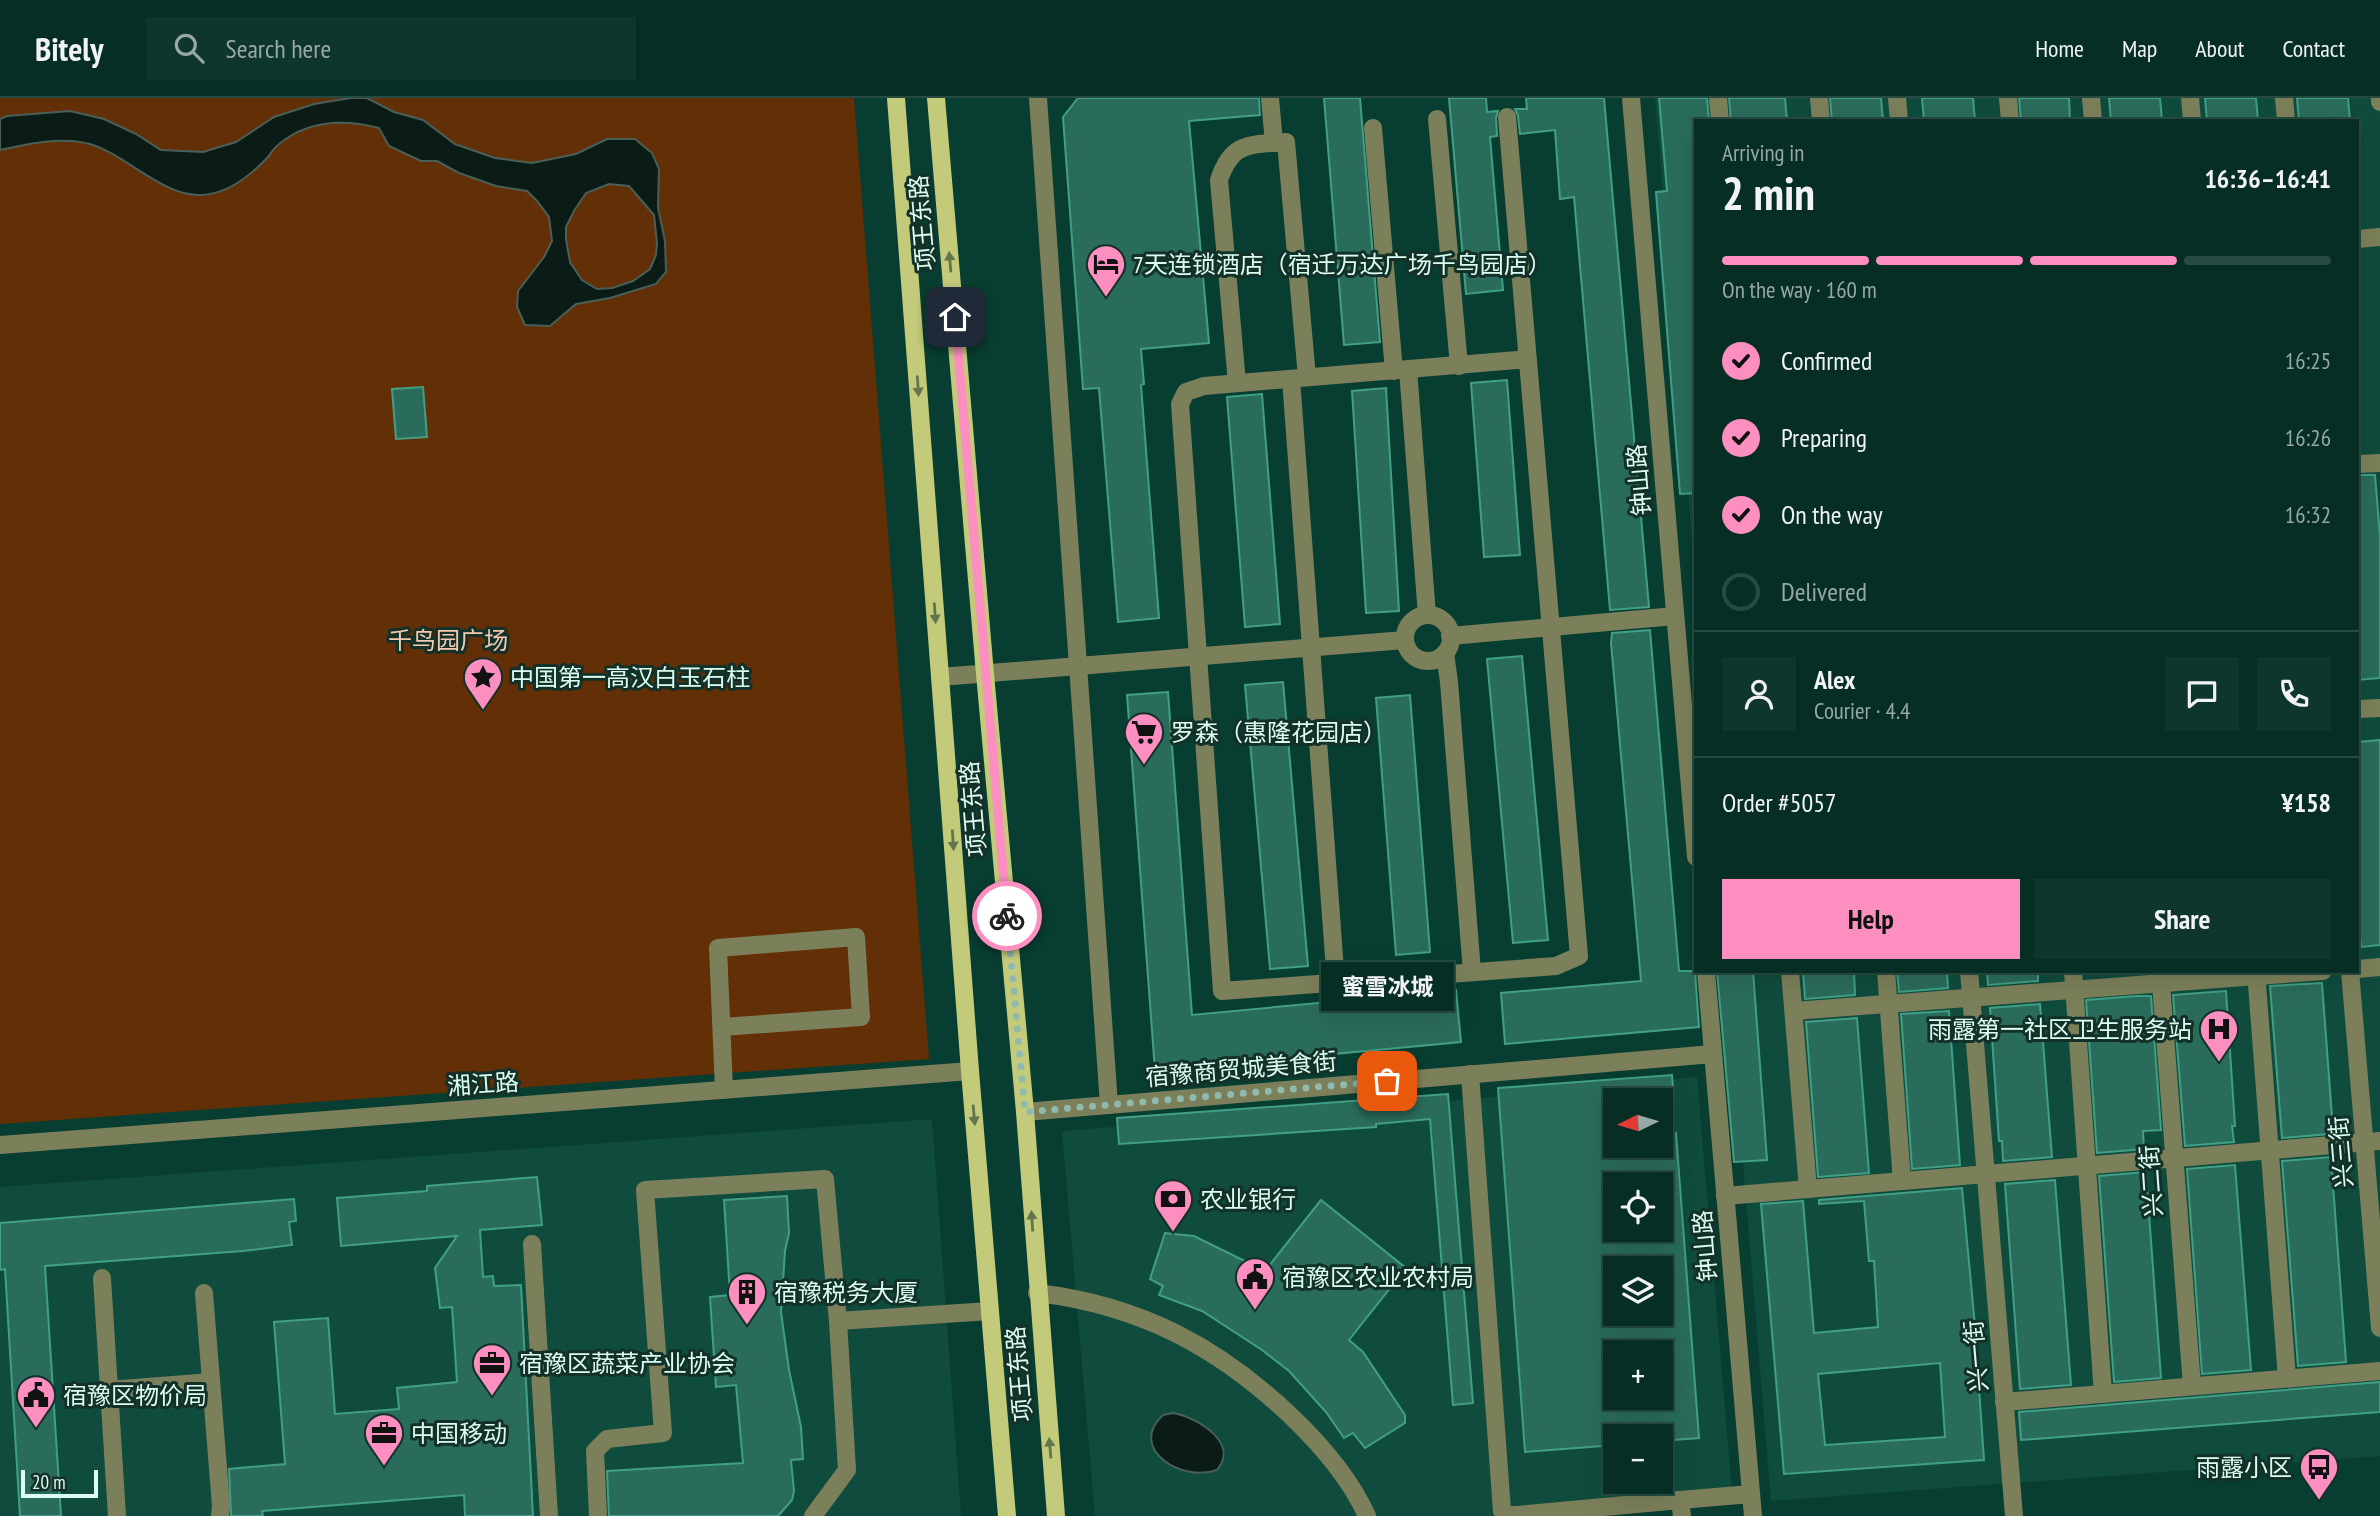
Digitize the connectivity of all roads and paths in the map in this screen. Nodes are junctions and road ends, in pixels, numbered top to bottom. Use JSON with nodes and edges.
{"nodes":[{"id":1,"x":896,"y":98,"type":"edge"},
{"id":2,"x":936,"y":98,"type":"edge"},
{"id":3,"x":1038,"y":98,"type":"edge"},
{"id":4,"x":1270,"y":98,"type":"edge"},
{"id":5,"x":1630,"y":98,"type":"edge"},
{"id":6,"x":1718,"y":98,"type":"edge"},
{"id":7,"x":1819,"y":98,"type":"edge"},
{"id":8,"x":1897,"y":98,"type":"edge"},
{"id":9,"x":2008,"y":98,"type":"edge"},
{"id":10,"x":2091,"y":98,"type":"edge"},
{"id":11,"x":2190,"y":98,"type":"edge"},
{"id":12,"x":2284,"y":98,"type":"edge"},
{"id":13,"x":1507,"y":117,"type":"dead end"},
{"id":14,"x":1437,"y":119,"type":"dead end"},
{"id":15,"x":1720,"y":119,"type":"edge"},
{"id":16,"x":1821,"y":119,"type":"edge"},
{"id":17,"x":1899,"y":119,"type":"edge"},
{"id":18,"x":2010,"y":119,"type":"edge"},
{"id":19,"x":2093,"y":119,"type":"edge"},
{"id":20,"x":2192,"y":119,"type":"edge"},
{"id":21,"x":2286,"y":119,"type":"edge"},
{"id":22,"x":1373,"y":128,"type":"dead end"},
{"id":23,"x":1274,"y":143,"type":"junction"},
{"id":24,"x":2380,"y":237,"type":"edge"},
{"id":25,"x":2359,"y":239,"type":"edge"},
{"id":26,"x":1528,"y":359,"type":"junction"},
{"id":27,"x":1459,"y":366,"type":"junction"},
{"id":28,"x":1401,"y":371,"type":"junction"},
{"id":29,"x":1299,"y":378,"type":"junction"},
{"id":30,"x":1237,"y":383,"type":"junction"},
{"id":31,"x":2380,"y":463,"type":"edge"},
{"id":32,"x":2359,"y":464,"type":"edge"},
{"id":33,"x":1427,"y":615,"type":"junction"},
{"id":34,"x":1675,"y":616,"type":"junction"},
{"id":35,"x":1551,"y":628,"type":"junction"},
{"id":36,"x":1405,"y":640,"type":"junction"},
{"id":37,"x":1448,"y":645,"type":"junction"},
{"id":38,"x":1311,"y":647,"type":"junction"},
{"id":39,"x":1199,"y":657,"type":"junction"},
{"id":40,"x":1078,"y":666,"type":"junction"},
{"id":41,"x":985,"y":674,"type":"junction"},
{"id":42,"x":940,"y":677,"type":"junction"},
{"id":43,"x":2380,"y":708,"type":"edge"},
{"id":44,"x":2359,"y":709,"type":"edge"},
{"id":45,"x":1692,"y":760,"type":"edge"},
{"id":46,"x":1694,"y":809,"type":"edge"},
{"id":47,"x":2380,"y":967,"type":"edge"},
{"id":48,"x":2359,"y":969,"type":"edge"},
{"id":49,"x":1472,"y":972,"type":"junction"},
{"id":50,"x":1706,"y":973,"type":"edge"},
{"id":51,"x":1790,"y":973,"type":"edge"},
{"id":52,"x":1886,"y":973,"type":"edge"},
{"id":53,"x":1969,"y":973,"type":"edge"},
{"id":54,"x":2073,"y":973,"type":"edge"},
{"id":55,"x":2279,"y":973,"type":"edge"},
{"id":56,"x":2350,"y":973,"type":"edge"},
{"id":57,"x":2257,"y":974,"type":"edge"},
{"id":58,"x":2160,"y":977,"type":"edge"},
{"id":59,"x":1336,"y":983,"type":"junction"},
{"id":60,"x":2074,"y":990,"type":"junction"},
{"id":61,"x":1971,"y":998,"type":"junction"},
{"id":62,"x":1889,"y":1004,"type":"junction"},
{"id":63,"x":1794,"y":1012,"type":"junction"},
{"id":64,"x":722,"y":1027,"type":"junction"},
{"id":65,"x":1713,"y":1054,"type":"junction"},
{"id":66,"x":970,"y":1071,"type":"junction"},
{"id":67,"x":1470,"y":1074,"type":"junction"},
{"id":68,"x":724,"y":1090,"type":"junction"},
{"id":69,"x":1110,"y":1105,"type":"junction"},
{"id":70,"x":1025,"y":1112,"type":"junction"},
{"id":71,"x":2372,"y":1142,"type":"edge"},
{"id":72,"x":0,"y":1145,"type":"edge"},
{"id":73,"x":2270,"y":1150,"type":"junction"},
{"id":74,"x":2174,"y":1158,"type":"junction"},
{"id":75,"x":2087,"y":1166,"type":"junction"},
{"id":76,"x":1986,"y":1174,"type":"junction"},
{"id":77,"x":1902,"y":1181,"type":"junction"},
{"id":78,"x":1808,"y":1189,"type":"junction"},
{"id":79,"x":1725,"y":1196,"type":"junction"},
{"id":80,"x":532,"y":1244,"type":"dead end"},
{"id":81,"x":102,"y":1278,"type":"dead end"},
{"id":82,"x":204,"y":1293,"type":"dead end"},
{"id":83,"x":1037,"y":1293,"type":"junction"},
{"id":84,"x":990,"y":1311,"type":"junction"},
{"id":85,"x":838,"y":1321,"type":"junction"},
{"id":86,"x":2380,"y":1328,"type":"edge"},
{"id":87,"x":2380,"y":1371,"type":"edge"},
{"id":88,"x":2287,"y":1378,"type":"junction"},
{"id":89,"x":211,"y":1382,"type":"junction"},
{"id":90,"x":2192,"y":1386,"type":"junction"},
{"id":91,"x":109,"y":1390,"type":"junction"},
{"id":92,"x":2104,"y":1394,"type":"junction"},
{"id":93,"x":2004,"y":1402,"type":"junction"},
{"id":94,"x":1751,"y":1494,"type":"junction"},
{"id":95,"x":1681,"y":1508,"type":"edge"},
{"id":96,"x":117,"y":1516,"type":"edge"},
{"id":97,"x":220,"y":1516,"type":"edge"},
{"id":98,"x":550,"y":1516,"type":"edge"},
{"id":99,"x":598,"y":1516,"type":"edge"},
{"id":100,"x":813,"y":1516,"type":"edge"},
{"id":101,"x":1007,"y":1516,"type":"edge"},
{"id":102,"x":1056,"y":1516,"type":"edge"},
{"id":103,"x":1367,"y":1516,"type":"edge"},
{"id":104,"x":1752,"y":1516,"type":"edge"},
{"id":105,"x":2014,"y":1516,"type":"edge"}],
"edges":[{"from":1,"to":42,"type":"main road","name":"项王东路","one_way":true},
{"from":41,"to":2,"type":"main road","name":"项王东路","one_way":true},
{"from":3,"to":40,"type":"street"},
{"from":4,"to":23,"type":"street"},
{"from":5,"to":34,"type":"street","name":"钟山路"},
{"from":6,"to":15,"type":"street"},
{"from":7,"to":16,"type":"street"},
{"from":8,"to":17,"type":"street"},
{"from":9,"to":18,"type":"street"},
{"from":10,"to":19,"type":"street"},
{"from":11,"to":20,"type":"street"},
{"from":12,"to":21,"type":"street"},
{"from":13,"to":26,"type":"street"},
{"from":14,"to":27,"type":"street"},
{"from":22,"to":28,"type":"street"},
{"from":23,"to":29,"type":"street"},
{"from":23,"to":30,"type":"street"},
{"from":24,"to":25,"type":"street"},
{"from":26,"to":27,"type":"street"},
{"from":26,"to":35,"type":"street"},
{"from":27,"to":28,"type":"street"},
{"from":28,"to":29,"type":"street"},
{"from":28,"to":33,"type":"street"},
{"from":29,"to":30,"type":"street"},
{"from":29,"to":38,"type":"street"},
{"from":30,"to":39,"type":"street"},
{"from":31,"to":32,"type":"street"},
{"from":33,"to":36,"type":"street"},
{"from":33,"to":37,"type":"street"},
{"from":34,"to":35,"type":"street"},
{"from":34,"to":45,"type":"street","name":"钟山路"},
{"from":35,"to":37,"type":"street"},
{"from":35,"to":49,"type":"street"},
{"from":36,"to":37,"type":"street"},
{"from":36,"to":38,"type":"street"},
{"from":37,"to":49,"type":"street"},
{"from":38,"to":39,"type":"street"},
{"from":38,"to":59,"type":"street"},
{"from":39,"to":40,"type":"street"},
{"from":39,"to":59,"type":"street"},
{"from":40,"to":41,"type":"street"},
{"from":40,"to":69,"type":"street"},
{"from":41,"to":42,"type":"street"},
{"from":41,"to":70,"type":"main road","name":"项王东路"},
{"from":42,"to":66,"type":"main road","name":"项王东路","one_way":true},
{"from":43,"to":44,"type":"street"},
{"from":45,"to":46,"type":"street","name":"钟山路"},
{"from":47,"to":48,"type":"street"},
{"from":49,"to":59,"type":"street"},
{"from":50,"to":65,"type":"street","name":"钟山路"},
{"from":51,"to":63,"type":"street"},
{"from":52,"to":62,"type":"street"},
{"from":53,"to":61,"type":"street","name":"兴一街"},
{"from":54,"to":60,"type":"street"},
{"from":55,"to":57,"type":"street"},
{"from":56,"to":71,"type":"street","name":"兴三街"},
{"from":57,"to":58,"type":"street"},
{"from":57,"to":73,"type":"street"},
{"from":58,"to":60,"type":"street"},
{"from":58,"to":74,"type":"street","name":"兴二街"},
{"from":60,"to":61,"type":"street"},
{"from":60,"to":75,"type":"street"},
{"from":61,"to":62,"type":"street"},
{"from":61,"to":76,"type":"street","name":"兴一街"},
{"from":62,"to":63,"type":"street"},
{"from":62,"to":77,"type":"street"},
{"from":63,"to":78,"type":"street"},
{"from":64,"to":64,"type":"street"},
{"from":64,"to":68,"type":"street"},
{"from":65,"to":67,"type":"street","name":"宿豫商贸城美食街"},
{"from":65,"to":79,"type":"street","name":"钟山路"},
{"from":66,"to":68,"type":"street","name":"湘江路"},
{"from":66,"to":84,"type":"main road","name":"项王东路","one_way":true},
{"from":67,"to":69,"type":"street","name":"宿豫商贸城美食街"},
{"from":67,"to":95,"type":"street"},
{"from":68,"to":72,"type":"street","name":"湘江路"},
{"from":69,"to":70,"type":"street","name":"宿豫商贸城美食街"},
{"from":83,"to":70,"type":"main road","name":"项王东路","one_way":true},
{"from":71,"to":73,"type":"street"},
{"from":71,"to":86,"type":"street","name":"兴三街"},
{"from":73,"to":74,"type":"street"},
{"from":73,"to":88,"type":"street"},
{"from":74,"to":75,"type":"street"},
{"from":74,"to":90,"type":"street","name":"兴二街"},
{"from":75,"to":76,"type":"street"},
{"from":75,"to":92,"type":"street"},
{"from":76,"to":77,"type":"street"},
{"from":76,"to":93,"type":"street","name":"兴一街"},
{"from":77,"to":78,"type":"street"},
{"from":78,"to":79,"type":"street"},
{"from":79,"to":94,"type":"street","name":"钟山路"},
{"from":80,"to":98,"type":"street"},
{"from":81,"to":91,"type":"street"},
{"from":82,"to":89,"type":"street"},
{"from":102,"to":83,"type":"main road","name":"项王东路","one_way":true},
{"from":83,"to":103,"type":"street"},
{"from":84,"to":85,"type":"street"},
{"from":84,"to":101,"type":"main road","name":"项王东路"},
{"from":85,"to":99,"type":"street"},
{"from":85,"to":100,"type":"street"},
{"from":87,"to":88,"type":"street","name":"兴一街"},
{"from":88,"to":90,"type":"street","name":"兴一街"},
{"from":89,"to":91,"type":"street"},
{"from":89,"to":97,"type":"street"},
{"from":90,"to":92,"type":"street","name":"兴一街"},
{"from":91,"to":96,"type":"street"},
{"from":92,"to":93,"type":"street","name":"兴一街"},
{"from":93,"to":105,"type":"street"},
{"from":94,"to":95,"type":"street"},
{"from":94,"to":104,"type":"street","name":"钟山路"}]}
